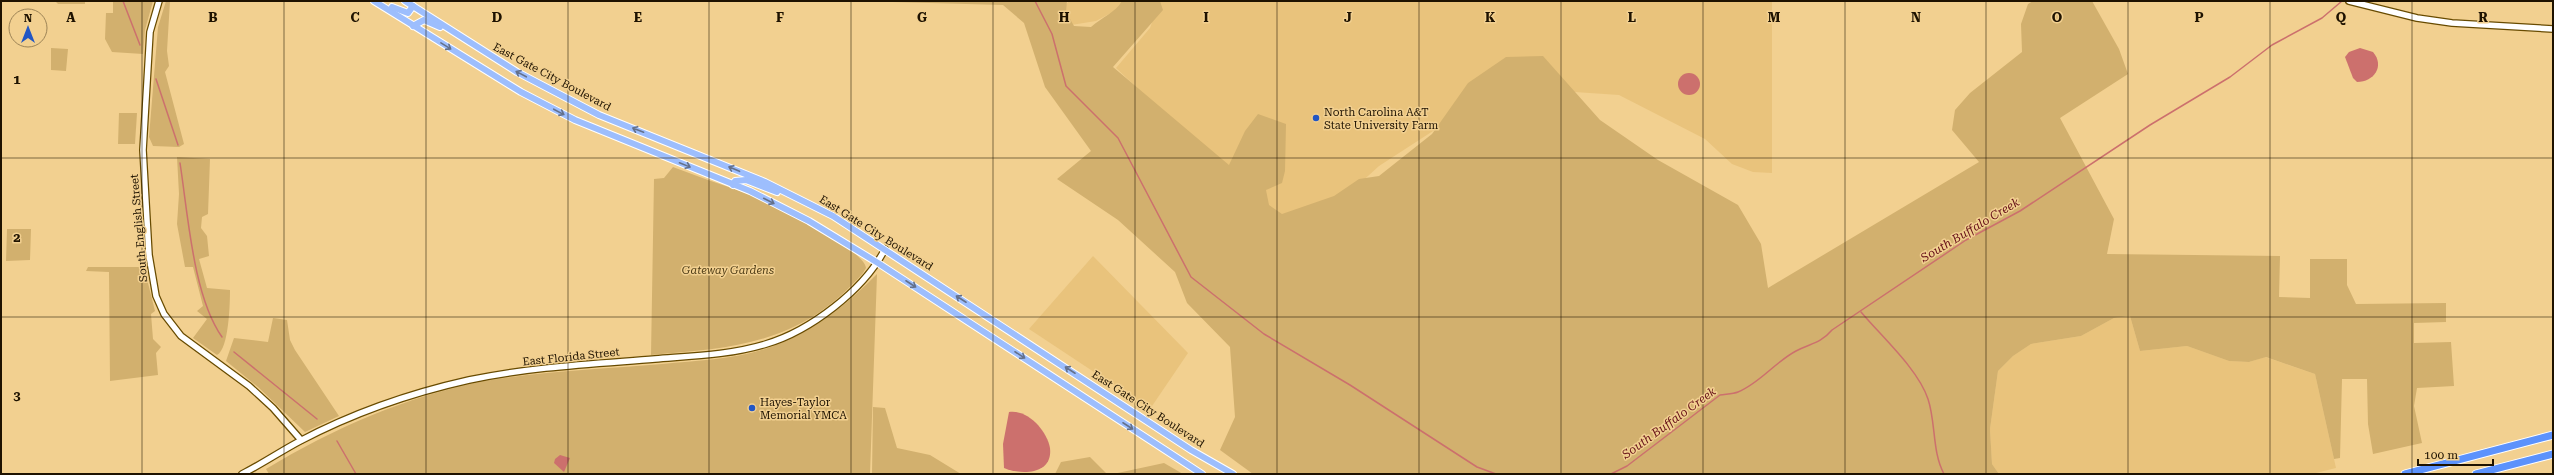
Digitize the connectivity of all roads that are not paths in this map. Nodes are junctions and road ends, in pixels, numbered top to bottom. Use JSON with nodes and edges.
{"nodes":[{"id":1,"x":159,"y":1,"type":"edge"},
{"id":2,"x":374,"y":1,"type":"edge"},
{"id":3,"x":380,"y":1,"type":"edge"},
{"id":4,"x":405,"y":1,"type":"edge"},
{"id":5,"x":2350,"y":1,"type":"edge"},
{"id":6,"x":413,"y":6,"type":"junction"},
{"id":7,"x":413,"y":26,"type":"junction"},
{"id":8,"x":2553,"y":29,"type":"edge"},
{"id":9,"x":456,"y":34,"type":"junction"},
{"id":10,"x":733,"y":185,"type":"junction"},
{"id":11,"x":825,"y":212,"type":"junction"},
{"id":12,"x":885,"y":249,"type":"junction"},
{"id":13,"x":878,"y":263,"type":"junction"},
{"id":14,"x":2553,"y":435,"type":"edge"},
{"id":15,"x":301,"y":440,"type":"junction"},
{"id":16,"x":2553,"y":454,"type":"edge"},
{"id":17,"x":242,"y":474,"type":"edge"},
{"id":18,"x":1202,"y":474,"type":"edge"},
{"id":19,"x":1233,"y":474,"type":"edge"},
{"id":20,"x":2405,"y":474,"type":"edge"},
{"id":21,"x":2476,"y":474,"type":"edge"}],
"edges":[{"from":1,"to":15,"type":"street","name":"South English Street"},
{"from":2,"to":7,"type":"main road"},
{"from":3,"to":6,"type":"main road"},
{"from":4,"to":6,"type":"main road","name":"East Gate City Boulevard"},
{"from":5,"to":8,"type":"street"},
{"from":6,"to":9,"type":"main road","name":"East Gate City Boulevard"},
{"from":7,"to":9,"type":"main road"},
{"from":7,"to":10,"type":"main road","one_way":true},
{"from":11,"to":9,"type":"main road","name":"East Gate City Boulevard","one_way":true},
{"from":10,"to":11,"type":"main road"},
{"from":10,"to":13,"type":"main road","one_way":true},
{"from":11,"to":12,"type":"main road","name":"East Gate City Boulevard"},
{"from":12,"to":13,"type":"street","name":"East Florida Street"},
{"from":19,"to":12,"type":"main road","name":"East Gate City Boulevard","one_way":true},
{"from":13,"to":15,"type":"street","name":"East Florida Street"},
{"from":13,"to":18,"type":"main road","one_way":true},
{"from":14,"to":20,"type":"highway"},
{"from":15,"to":17,"type":"street","name":"East Florida Street"},
{"from":16,"to":21,"type":"highway"}]}
